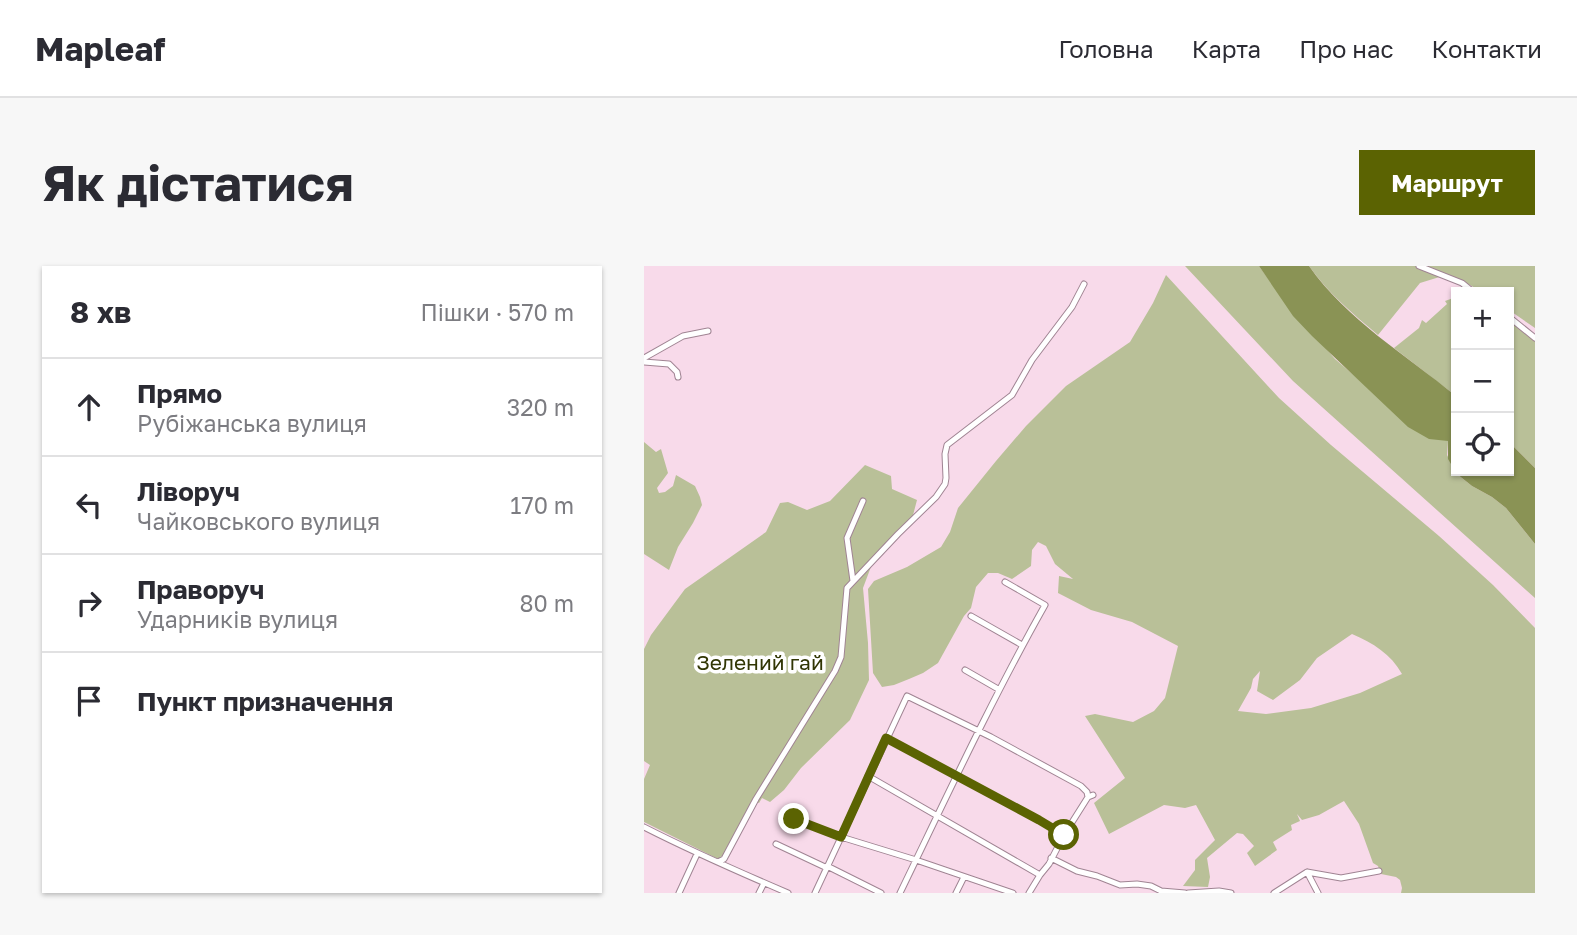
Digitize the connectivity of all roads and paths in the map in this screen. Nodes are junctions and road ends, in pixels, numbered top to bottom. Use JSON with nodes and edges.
{"nodes":[{"id":1,"x":1419,"y":266,"type":"edge"},
{"id":2,"x":1084,"y":284,"type":"dead end"},
{"id":3,"x":1467,"y":287,"type":"edge"},
{"id":4,"x":1514,"y":321,"type":"edge"},
{"id":5,"x":708,"y":331,"type":"dead end"},
{"id":6,"x":1535,"y":338,"type":"edge"},
{"id":7,"x":644,"y":360,"type":"edge"},
{"id":8,"x":678,"y":377,"type":"dead end"},
{"id":9,"x":863,"y":501,"type":"dead end"},
{"id":10,"x":853,"y":581,"type":"junction"},
{"id":11,"x":1005,"y":582,"type":"dead end"},
{"id":12,"x":971,"y":616,"type":"dead end"},
{"id":13,"x":1022,"y":645,"type":"junction"},
{"id":14,"x":965,"y":670,"type":"dead end"},
{"id":15,"x":998,"y":689,"type":"junction"},
{"id":16,"x":978,"y":730,"type":"junction"},
{"id":17,"x":886,"y":738,"type":"junction"},
{"id":18,"x":956,"y":775,"type":"junction"},
{"id":19,"x":868,"y":776,"type":"junction"},
{"id":20,"x":938,"y":816,"type":"junction"},
{"id":21,"x":794,"y":819,"type":"dead end"},
{"id":22,"x":644,"y":827,"type":"edge"},
{"id":23,"x":1064,"y":835,"type":"junction"},
{"id":24,"x":841,"y":837,"type":"junction"},
{"id":25,"x":776,"y":844,"type":"dead end"},
{"id":26,"x":697,"y":854,"type":"junction"},
{"id":27,"x":1051,"y":858,"type":"junction"},
{"id":28,"x":916,"y":860,"type":"junction"},
{"id":29,"x":718,"y":862,"type":"junction"},
{"id":30,"x":827,"y":866,"type":"junction"},
{"id":31,"x":1379,"y":871,"type":"dead end"},
{"id":32,"x":1307,"y":872,"type":"junction"},
{"id":33,"x":1040,"y":875,"type":"junction"},
{"id":34,"x":964,"y":877,"type":"junction"},
{"id":35,"x":764,"y":883,"type":"junction"},
{"id":36,"x":680,"y":893,"type":"edge"},
{"id":37,"x":759,"y":893,"type":"edge"},
{"id":38,"x":788,"y":893,"type":"edge"},
{"id":39,"x":815,"y":893,"type":"edge"},
{"id":40,"x":881,"y":893,"type":"edge"},
{"id":41,"x":900,"y":893,"type":"edge"},
{"id":42,"x":956,"y":893,"type":"edge"},
{"id":43,"x":1013,"y":893,"type":"edge"},
{"id":44,"x":1029,"y":893,"type":"edge"},
{"id":45,"x":1187,"y":893,"type":"edge"},
{"id":46,"x":1231,"y":893,"type":"edge"},
{"id":47,"x":1274,"y":893,"type":"edge"},
{"id":48,"x":1318,"y":893,"type":"edge"}],
"edges":[{"from":1,"to":3,"type":"street"},
{"from":2,"to":10,"type":"street"},
{"from":4,"to":6,"type":"street"},
{"from":5,"to":7,"type":"street"},
{"from":7,"to":8,"type":"street"},
{"from":9,"to":10,"type":"street"},
{"from":10,"to":29,"type":"street"},
{"from":11,"to":13,"type":"street"},
{"from":12,"to":13,"type":"street"},
{"from":13,"to":15,"type":"street"},
{"from":14,"to":15,"type":"street"},
{"from":15,"to":16,"type":"street"},
{"from":16,"to":17,"type":"street"},
{"from":16,"to":18,"type":"street"},
{"from":16,"to":23,"type":"street"},
{"from":17,"to":18,"type":"street"},
{"from":17,"to":19,"type":"street"},
{"from":18,"to":20,"type":"street"},
{"from":18,"to":23,"type":"street"},
{"from":19,"to":20,"type":"street"},
{"from":19,"to":24,"type":"street"},
{"from":20,"to":28,"type":"street"},
{"from":20,"to":33,"type":"street"},
{"from":21,"to":24,"type":"street"},
{"from":22,"to":26,"type":"street"},
{"from":23,"to":27,"type":"street"},
{"from":24,"to":28,"type":"street"},
{"from":24,"to":30,"type":"street"},
{"from":25,"to":30,"type":"street"},
{"from":26,"to":29,"type":"street"},
{"from":26,"to":36,"type":"street"},
{"from":27,"to":33,"type":"street"},
{"from":27,"to":45,"type":"street"},
{"from":28,"to":34,"type":"street"},
{"from":28,"to":41,"type":"street"},
{"from":29,"to":35,"type":"street"},
{"from":30,"to":39,"type":"street"},
{"from":30,"to":40,"type":"street"},
{"from":31,"to":32,"type":"street"},
{"from":32,"to":47,"type":"street"},
{"from":32,"to":48,"type":"street"},
{"from":33,"to":44,"type":"street"},
{"from":34,"to":42,"type":"street"},
{"from":34,"to":43,"type":"street"},
{"from":35,"to":37,"type":"street"},
{"from":35,"to":38,"type":"street"},
{"from":45,"to":46,"type":"street"}]}
